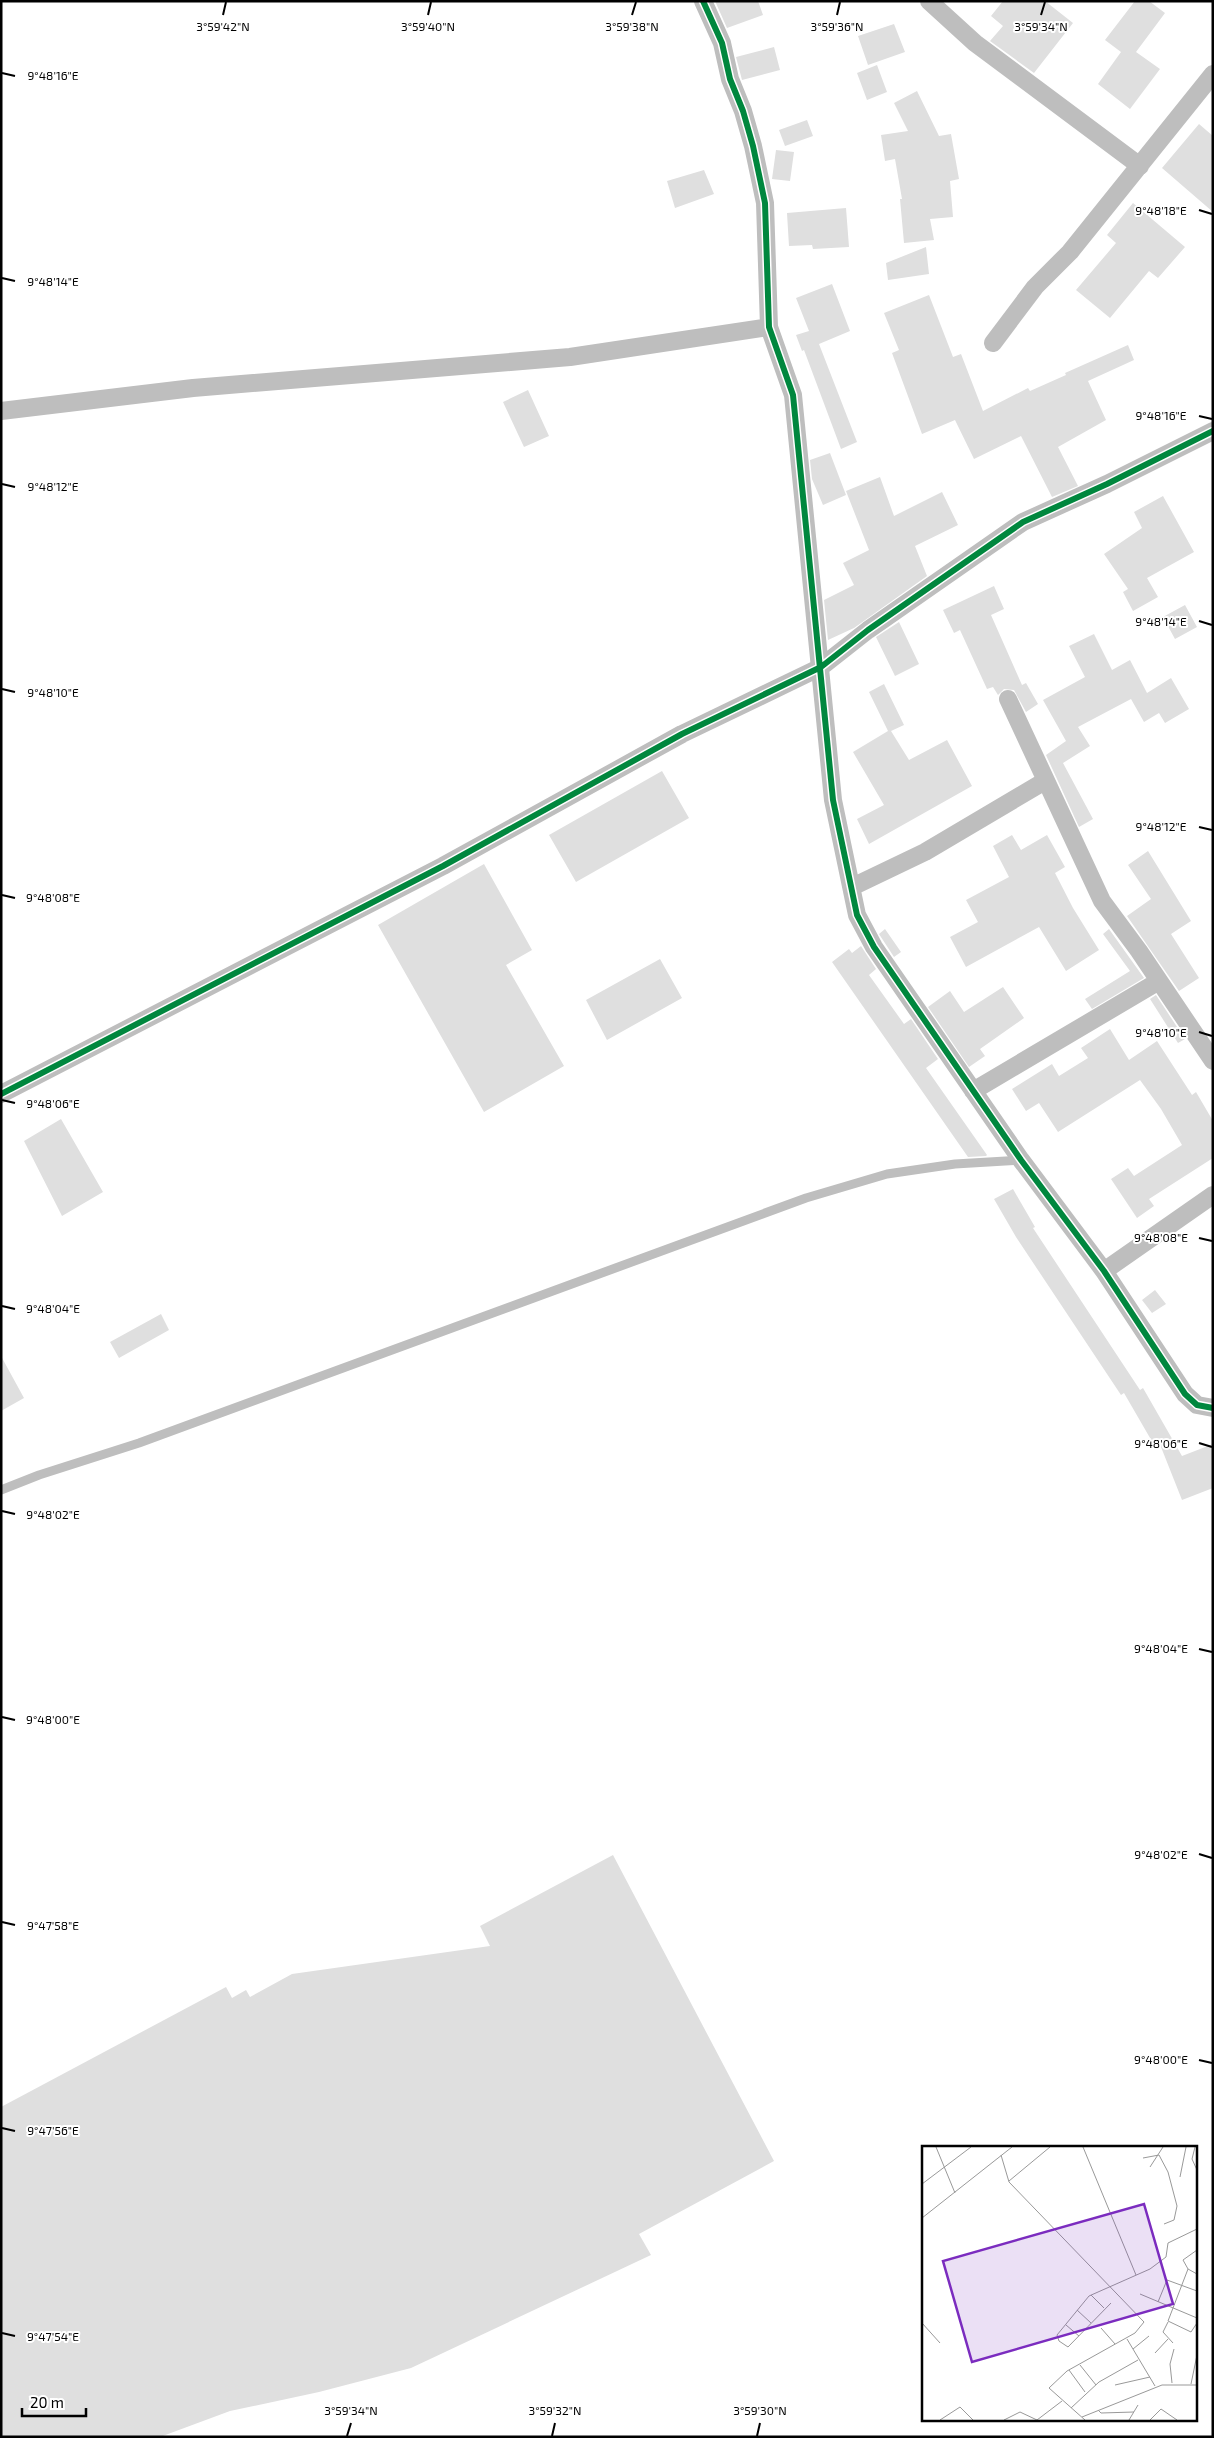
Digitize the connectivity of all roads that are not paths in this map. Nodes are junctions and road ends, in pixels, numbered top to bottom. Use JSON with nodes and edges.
{"nodes":[{"id":1,"x":703,"y":1,"type":"edge"},
{"id":2,"x":929,"y":1,"type":"edge"},
{"id":3,"x":1213,"y":74,"type":"edge"},
{"id":4,"x":1140,"y":166,"type":"junction"},
{"id":5,"x":769,"y":327,"type":"junction"},
{"id":6,"x":993,"y":343,"type":"dead end"},
{"id":7,"x":1,"y":411,"type":"edge"},
{"id":8,"x":1213,"y":431,"type":"edge"},
{"id":9,"x":821,"y":667,"type":"junction"},
{"id":10,"x":1008,"y":699,"type":"dead end"},
{"id":11,"x":1045,"y":781,"type":"junction"},
{"id":12,"x":852,"y":887,"type":"junction"},
{"id":13,"x":1159,"y":981,"type":"junction"},
{"id":14,"x":1213,"y":1061,"type":"edge"},
{"id":15,"x":974,"y":1091,"type":"junction"},
{"id":16,"x":1,"y":1094,"type":"edge"},
{"id":17,"x":1021,"y":1160,"type":"junction"},
{"id":18,"x":1213,"y":1195,"type":"edge"},
{"id":19,"x":1104,"y":1271,"type":"junction"},
{"id":20,"x":1213,"y":1408,"type":"edge"},
{"id":21,"x":1,"y":1490,"type":"edge"}],
"edges":[{"from":1,"to":5,"type":"street"},
{"from":2,"to":4,"type":"street"},
{"from":3,"to":4,"type":"street"},
{"from":4,"to":6,"type":"street"},
{"from":5,"to":7,"type":"street"},
{"from":5,"to":9,"type":"street"},
{"from":8,"to":9,"type":"street"},
{"from":9,"to":12,"type":"street"},
{"from":9,"to":16,"type":"street"},
{"from":10,"to":11,"type":"street"},
{"from":11,"to":12,"type":"street"},
{"from":11,"to":13,"type":"street"},
{"from":12,"to":15,"type":"street"},
{"from":13,"to":14,"type":"street"},
{"from":13,"to":15,"type":"street"},
{"from":15,"to":17,"type":"street"},
{"from":17,"to":19,"type":"street"},
{"from":17,"to":21,"type":"lane"},
{"from":18,"to":19,"type":"street"},
{"from":19,"to":20,"type":"street"}]}
